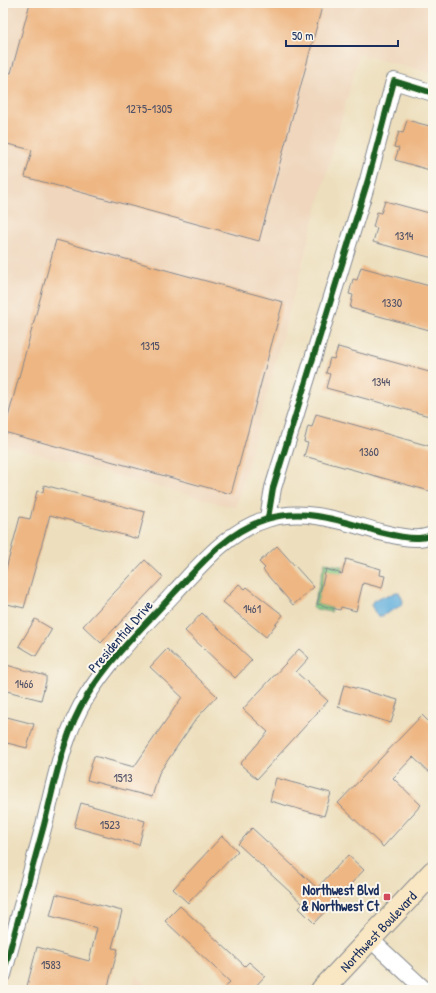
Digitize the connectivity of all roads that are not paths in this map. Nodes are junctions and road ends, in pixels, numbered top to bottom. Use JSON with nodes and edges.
{"nodes":[{"id":1,"x":433,"y":93,"type":"edge"},
{"id":2,"x":268,"y":518,"type":"junction"},
{"id":3,"x":433,"y":535,"type":"edge"},
{"id":4,"x":433,"y":872,"type":"edge"},
{"id":5,"x":370,"y":939,"type":"junction"},
{"id":6,"x":3,"y":975,"type":"edge"},
{"id":7,"x":322,"y":990,"type":"edge"},
{"id":8,"x":425,"y":990,"type":"edge"}],
"edges":[{"from":1,"to":2,"type":"street"},
{"from":2,"to":3,"type":"street","name":"Presidential Drive"},
{"from":2,"to":6,"type":"street","name":"Presidential Drive"},
{"from":4,"to":5,"type":"main road","name":"Northwest Boulevard"},
{"from":5,"to":7,"type":"main road","name":"Northwest Boulevard"},
{"from":5,"to":8,"type":"street"}]}
